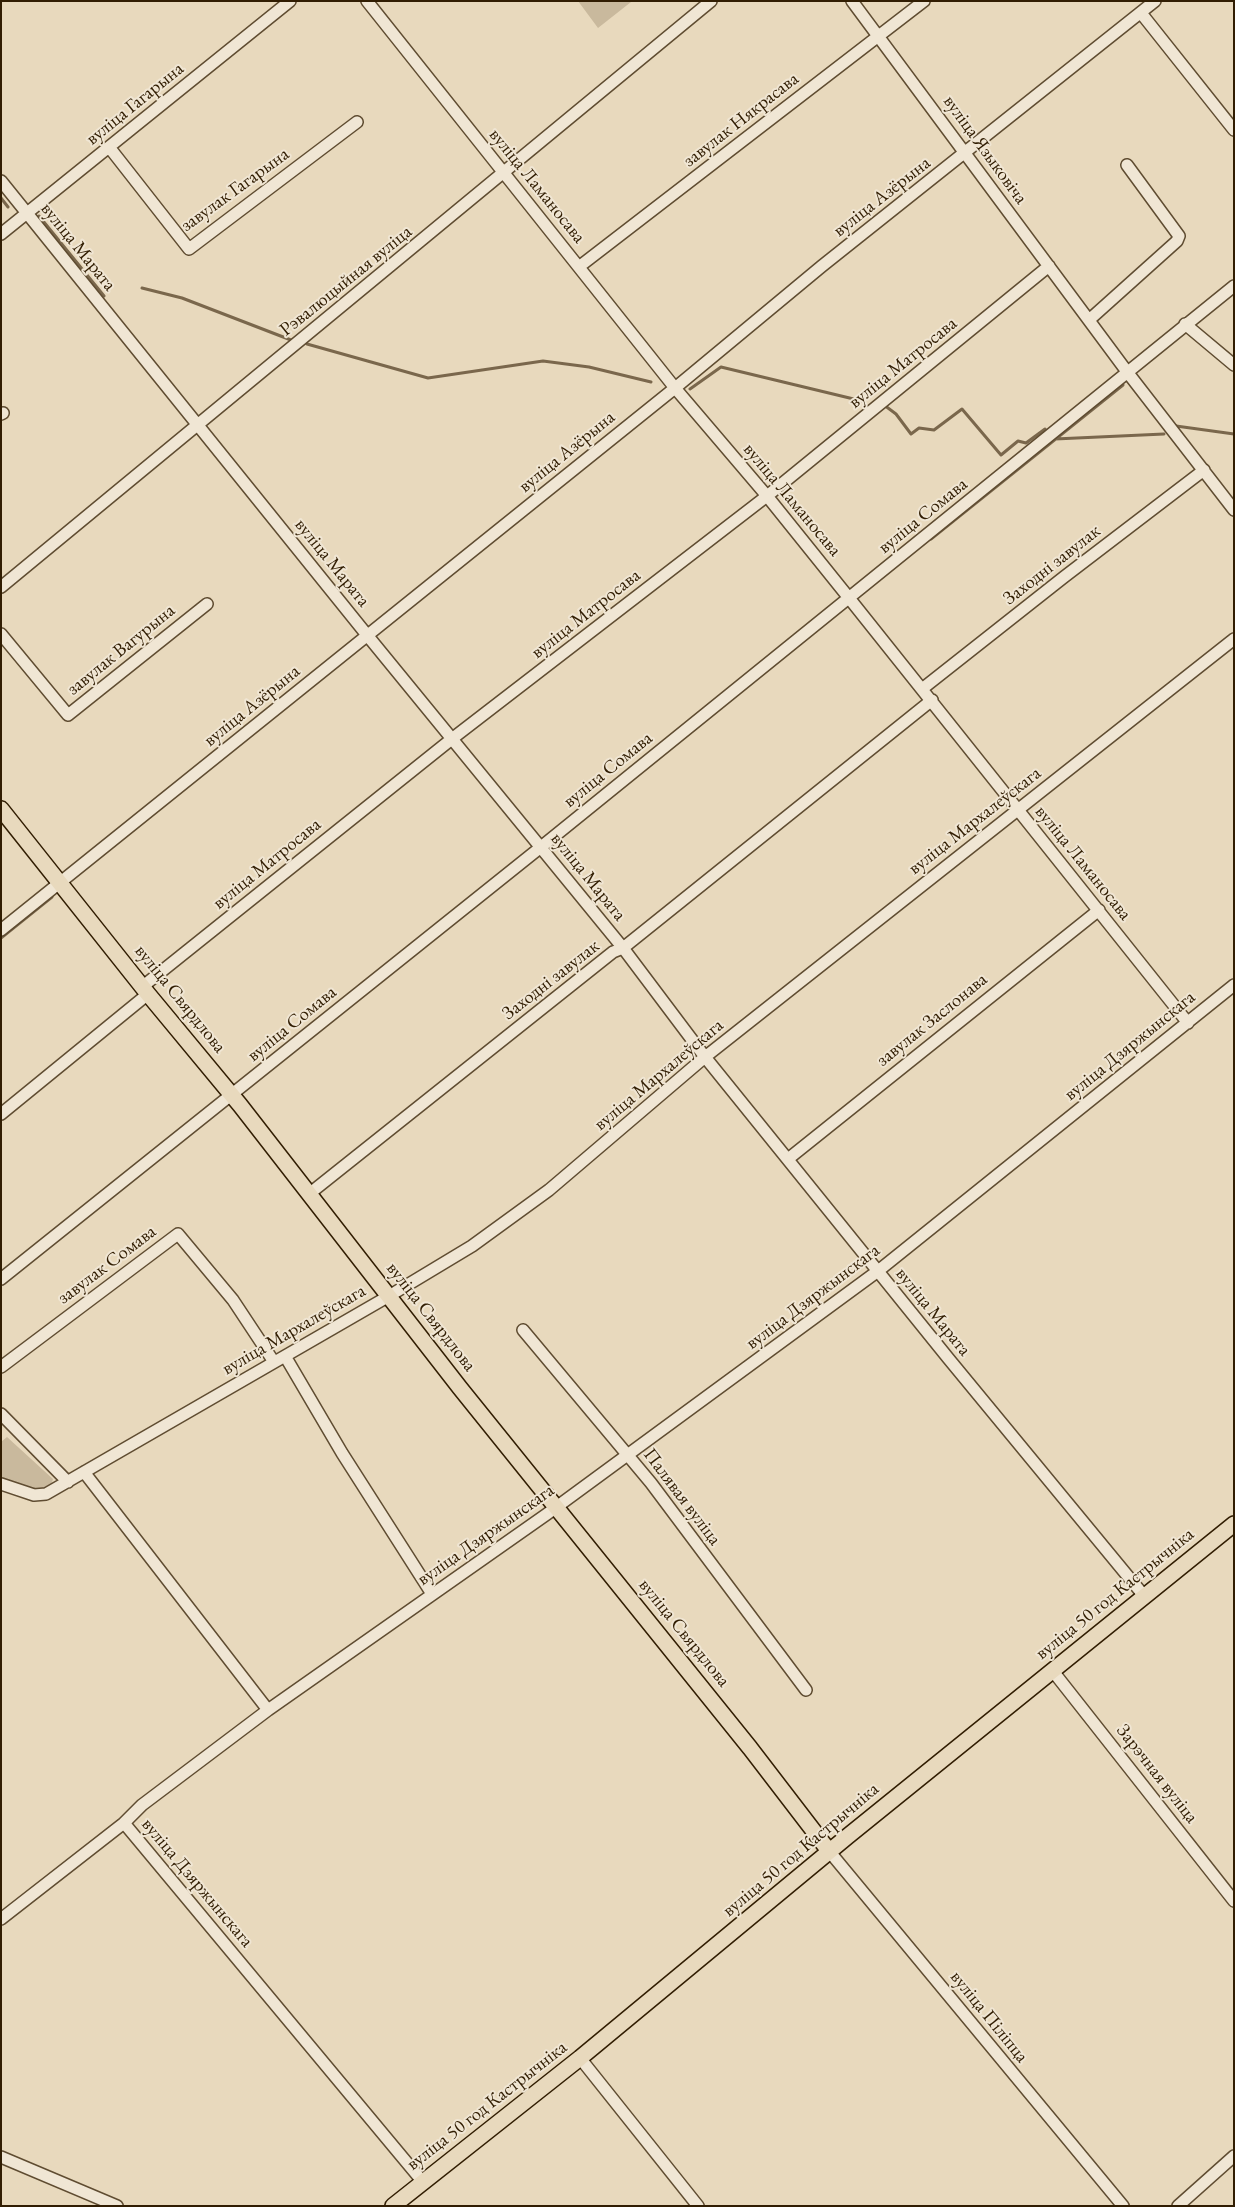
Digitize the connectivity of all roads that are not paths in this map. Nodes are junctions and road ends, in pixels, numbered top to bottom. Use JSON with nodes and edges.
{"nodes":[{"id":1,"x":290,"y":1,"type":"edge"},
{"id":2,"x":367,"y":1,"type":"edge"},
{"id":3,"x":711,"y":1,"type":"edge"},
{"id":4,"x":852,"y":1,"type":"edge"},
{"id":5,"x":924,"y":1,"type":"edge"},
{"id":6,"x":1155,"y":1,"type":"edge"},
{"id":7,"x":1141,"y":13,"type":"junction"},
{"id":8,"x":879,"y":36,"type":"junction"},
{"id":9,"x":356,"y":122,"type":"dead end"},
{"id":10,"x":1234,"y":130,"type":"edge"},
{"id":11,"x":109,"y":147,"type":"junction"},
{"id":12,"x":966,"y":153,"type":"junction"},
{"id":13,"x":1127,"y":165,"type":"dead end"},
{"id":14,"x":504,"y":174,"type":"junction"},
{"id":15,"x":1,"y":181,"type":"edge"},
{"id":16,"x":28,"y":213,"type":"junction"},
{"id":17,"x":1,"y":234,"type":"edge"},
{"id":18,"x":580,"y":266,"type":"junction"},
{"id":19,"x":1049,"y":266,"type":"junction"},
{"id":20,"x":1234,"y":286,"type":"edge"},
{"id":21,"x":1089,"y":320,"type":"junction"},
{"id":22,"x":1185,"y":324,"type":"junction"},
{"id":23,"x":1234,"y":365,"type":"edge"},
{"id":24,"x":1128,"y":373,"type":"junction"},
{"id":25,"x":674,"y":388,"type":"junction"},
{"id":26,"x":199,"y":424,"type":"junction"},
{"id":27,"x":1204,"y":470,"type":"junction"},
{"id":28,"x":768,"y":496,"type":"junction"},
{"id":29,"x":1234,"y":510,"type":"edge"},
{"id":30,"x":1,"y":587,"type":"edge"},
{"id":31,"x":849,"y":598,"type":"junction"},
{"id":32,"x":207,"y":604,"type":"dead end"},
{"id":33,"x":1,"y":634,"type":"edge"},
{"id":34,"x":368,"y":636,"type":"junction"},
{"id":35,"x":1234,"y":639,"type":"edge"},
{"id":36,"x":922,"y":689,"type":"junction"},
{"id":37,"x":932,"y":700,"type":"junction"},
{"id":38,"x":453,"y":738,"type":"junction"},
{"id":39,"x":1,"y":809,"type":"edge"},
{"id":40,"x":1018,"y":810,"type":"junction"},
{"id":41,"x":541,"y":846,"type":"junction"},
{"id":42,"x":60,"y":883,"type":"junction"},
{"id":43,"x":1099,"y":910,"type":"junction"},
{"id":44,"x":1,"y":930,"type":"edge"},
{"id":45,"x":623,"y":948,"type":"junction"},
{"id":46,"x":1234,"y":985,"type":"edge"},
{"id":47,"x":145,"y":990,"type":"junction"},
{"id":48,"x":1188,"y":1023,"type":"junction"},
{"id":49,"x":705,"y":1057,"type":"junction"},
{"id":50,"x":231,"y":1095,"type":"junction"},
{"id":51,"x":1,"y":1114,"type":"edge"},
{"id":52,"x":788,"y":1160,"type":"junction"},
{"id":53,"x":309,"y":1194,"type":"junction"},
{"id":54,"x":878,"y":1271,"type":"junction"},
{"id":55,"x":1,"y":1279,"type":"edge"},
{"id":56,"x":389,"y":1296,"type":"junction"},
{"id":57,"x":524,"y":1330,"type":"dead end"},
{"id":58,"x":285,"y":1356,"type":"junction"},
{"id":59,"x":274,"y":1362,"type":"junction"},
{"id":60,"x":1,"y":1367,"type":"edge"},
{"id":61,"x":1,"y":1414,"type":"edge"},
{"id":62,"x":628,"y":1455,"type":"junction"},
{"id":63,"x":84,"y":1472,"type":"junction"},
{"id":64,"x":68,"y":1482,"type":"junction"},
{"id":65,"x":1,"y":1484,"type":"edge"},
{"id":66,"x":557,"y":1507,"type":"junction"},
{"id":67,"x":1234,"y":1524,"type":"edge"},
{"id":68,"x":432,"y":1594,"type":"junction"},
{"id":69,"x":1145,"y":1597,"type":"junction"},
{"id":70,"x":1052,"y":1670,"type":"junction"},
{"id":71,"x":806,"y":1690,"type":"dead end"},
{"id":72,"x":268,"y":1710,"type":"junction"},
{"id":73,"x":124,"y":1823,"type":"junction"},
{"id":74,"x":830,"y":1851,"type":"junction"},
{"id":75,"x":1234,"y":1901,"type":"edge"},
{"id":76,"x":1,"y":1919,"type":"edge"},
{"id":77,"x":580,"y":2058,"type":"junction"},
{"id":78,"x":1234,"y":2156,"type":"edge"},
{"id":79,"x":1,"y":2157,"type":"edge"},
{"id":80,"x":423,"y":2182,"type":"junction"},
{"id":81,"x":117,"y":2206,"type":"edge"},
{"id":82,"x":393,"y":2206,"type":"edge"},
{"id":83,"x":698,"y":2206,"type":"edge"},
{"id":84,"x":1123,"y":2206,"type":"edge"},
{"id":85,"x":1178,"y":2206,"type":"edge"}],
"edges":[{"from":1,"to":11,"type":"street","name":"вуліца Гагарына"},
{"from":2,"to":14,"type":"street","name":"вуліца Ламаносава"},
{"from":3,"to":14,"type":"street","name":"Рэвалюцыйная вуліца"},
{"from":4,"to":8,"type":"street","name":"вуліца Языковіча"},
{"from":5,"to":8,"type":"street","name":"завулак Някрасава"},
{"from":6,"to":7,"type":"street","name":"вуліца Азёрына"},
{"from":7,"to":10,"type":"street"},
{"from":7,"to":12,"type":"street","name":"вуліца Азёрына"},
{"from":8,"to":12,"type":"street","name":"вуліца Языковіча"},
{"from":8,"to":18,"type":"street","name":"завулак Някрасава"},
{"from":9,"to":11,"type":"street","name":"завулак Гагарына"},
{"from":11,"to":16,"type":"street","name":"вуліца Гагарына"},
{"from":12,"to":19,"type":"street","name":"вуліца Языковіча"},
{"from":12,"to":25,"type":"street","name":"вуліца Азёрына"},
{"from":13,"to":21,"type":"street"},
{"from":14,"to":18,"type":"street","name":"вуліца Ламаносава"},
{"from":14,"to":26,"type":"street","name":"Рэвалюцыйная вуліца"},
{"from":15,"to":16,"type":"street","name":"вуліца Марата"},
{"from":16,"to":17,"type":"street","name":"вуліца Гагарына"},
{"from":16,"to":26,"type":"street","name":"вуліца Марата"},
{"from":18,"to":25,"type":"street","name":"вуліца Ламаносава"},
{"from":19,"to":21,"type":"street","name":"вуліца Языковіча"},
{"from":19,"to":28,"type":"street","name":"вуліца Матросава"},
{"from":20,"to":22,"type":"street","name":"вуліца Сомава"},
{"from":21,"to":24,"type":"street","name":"вуліца Языковіча"},
{"from":22,"to":23,"type":"street"},
{"from":22,"to":24,"type":"street","name":"вуліца Сомава"},
{"from":24,"to":27,"type":"street","name":"вуліца Языковіча"},
{"from":24,"to":31,"type":"street","name":"вуліца Сомава"},
{"from":25,"to":28,"type":"street","name":"вуліца Ламаносава"},
{"from":25,"to":34,"type":"street","name":"вуліца Азёрына"},
{"from":26,"to":30,"type":"street","name":"Рэвалюцыйная вуліца"},
{"from":26,"to":34,"type":"street","name":"вуліца Марата"},
{"from":27,"to":29,"type":"street","name":"вуліца Языковіча"},
{"from":27,"to":36,"type":"street","name":"Заходні завулак"},
{"from":28,"to":31,"type":"street","name":"вуліца Ламаносава"},
{"from":28,"to":38,"type":"street","name":"вуліца Матросава"},
{"from":31,"to":36,"type":"street","name":"вуліца Ламаносава"},
{"from":31,"to":41,"type":"street","name":"вуліца Сомава"},
{"from":32,"to":33,"type":"street","name":"завулак Вагурына"},
{"from":34,"to":38,"type":"street","name":"вуліца Марата"},
{"from":34,"to":42,"type":"street","name":"вуліца Азёрына"},
{"from":35,"to":40,"type":"street","name":"вуліца Мархалеўскага"},
{"from":36,"to":37,"type":"street","name":"вуліца Ламаносава"},
{"from":37,"to":40,"type":"street","name":"вуліца Ламаносава"},
{"from":37,"to":45,"type":"street","name":"Заходні завулак"},
{"from":38,"to":41,"type":"street","name":"вуліца Марата"},
{"from":38,"to":47,"type":"street","name":"вуліца Матросава"},
{"from":39,"to":42,"type":"main road","name":"вуліца Свярдлова"},
{"from":40,"to":43,"type":"street","name":"вуліца Ламаносава"},
{"from":40,"to":49,"type":"street","name":"вуліца Мархалеўскага"},
{"from":41,"to":45,"type":"street","name":"вуліца Марата"},
{"from":41,"to":50,"type":"street","name":"вуліца Сомава"},
{"from":42,"to":44,"type":"street","name":"вуліца Азёрына"},
{"from":42,"to":47,"type":"main road","name":"вуліца Свярдлова"},
{"from":43,"to":48,"type":"street","name":"вуліца Ламаносава"},
{"from":43,"to":52,"type":"street","name":"завулак Заслонава"},
{"from":45,"to":49,"type":"street","name":"вуліца Марата"},
{"from":45,"to":53,"type":"street","name":"Заходні завулак"},
{"from":46,"to":48,"type":"street","name":"вуліца Дзяржынскага"},
{"from":47,"to":50,"type":"main road","name":"вуліца Свярдлова"},
{"from":47,"to":51,"type":"street","name":"вуліца Матросава"},
{"from":48,"to":54,"type":"street","name":"вуліца Дзяржынскага"},
{"from":49,"to":52,"type":"street","name":"вуліца Марата"},
{"from":49,"to":56,"type":"street","name":"вуліца Мархалеўскага"},
{"from":50,"to":53,"type":"main road","name":"вуліца Свярдлова"},
{"from":50,"to":55,"type":"street","name":"вуліца Сомава"},
{"from":52,"to":54,"type":"street","name":"вуліца Марата"},
{"from":53,"to":56,"type":"main road","name":"вуліца Свярдлова"},
{"from":54,"to":62,"type":"street","name":"вуліца Дзяржынскага"},
{"from":54,"to":69,"type":"street","name":"вуліца Марата"},
{"from":56,"to":58,"type":"street","name":"вуліца Мархалеўскага"},
{"from":56,"to":66,"type":"main road","name":"вуліца Свярдлова"},
{"from":57,"to":62,"type":"street","name":"Палявая вуліца"},
{"from":58,"to":59,"type":"street","name":"вуліца Мархалеўскага"},
{"from":58,"to":68,"type":"street"},
{"from":59,"to":60,"type":"street","name":"завулак Сомава"},
{"from":59,"to":63,"type":"street","name":"вуліца Мархалеўскага"},
{"from":61,"to":64,"type":"street"},
{"from":62,"to":66,"type":"street","name":"вуліца Дзяржынскага"},
{"from":62,"to":71,"type":"street","name":"Палявая вуліца"},
{"from":63,"to":64,"type":"street","name":"вуліца Мархалеўскага"},
{"from":63,"to":72,"type":"street"},
{"from":64,"to":65,"type":"street","name":"вуліца Мархалеўскага"},
{"from":66,"to":68,"type":"street","name":"вуліца Дзяржынскага"},
{"from":66,"to":74,"type":"main road","name":"вуліца Свярдлова"},
{"from":67,"to":69,"type":"main road","name":"вуліца 50 год Кастрычніка"},
{"from":68,"to":72,"type":"street","name":"вуліца Дзяржынскага"},
{"from":69,"to":70,"type":"main road","name":"вуліца 50 год Кастрычніка"},
{"from":70,"to":74,"type":"main road","name":"вуліца 50 год Кастрычніка"},
{"from":70,"to":75,"type":"street","name":"Зарэчная вуліца"},
{"from":72,"to":73,"type":"street","name":"вуліца Дзяржынскага"},
{"from":73,"to":76,"type":"street"},
{"from":73,"to":80,"type":"street","name":"вуліца Дзяржынскага"},
{"from":74,"to":77,"type":"main road","name":"вуліца 50 год Кастрычніка"},
{"from":74,"to":84,"type":"street","name":"вуліца Піліпца"},
{"from":77,"to":80,"type":"main road","name":"вуліца 50 год Кастрычніка"},
{"from":77,"to":83,"type":"street"},
{"from":78,"to":85,"type":"street"},
{"from":79,"to":81,"type":"street"},
{"from":80,"to":82,"type":"main road","name":"вуліца 50 год Кастрычніка"}]}
